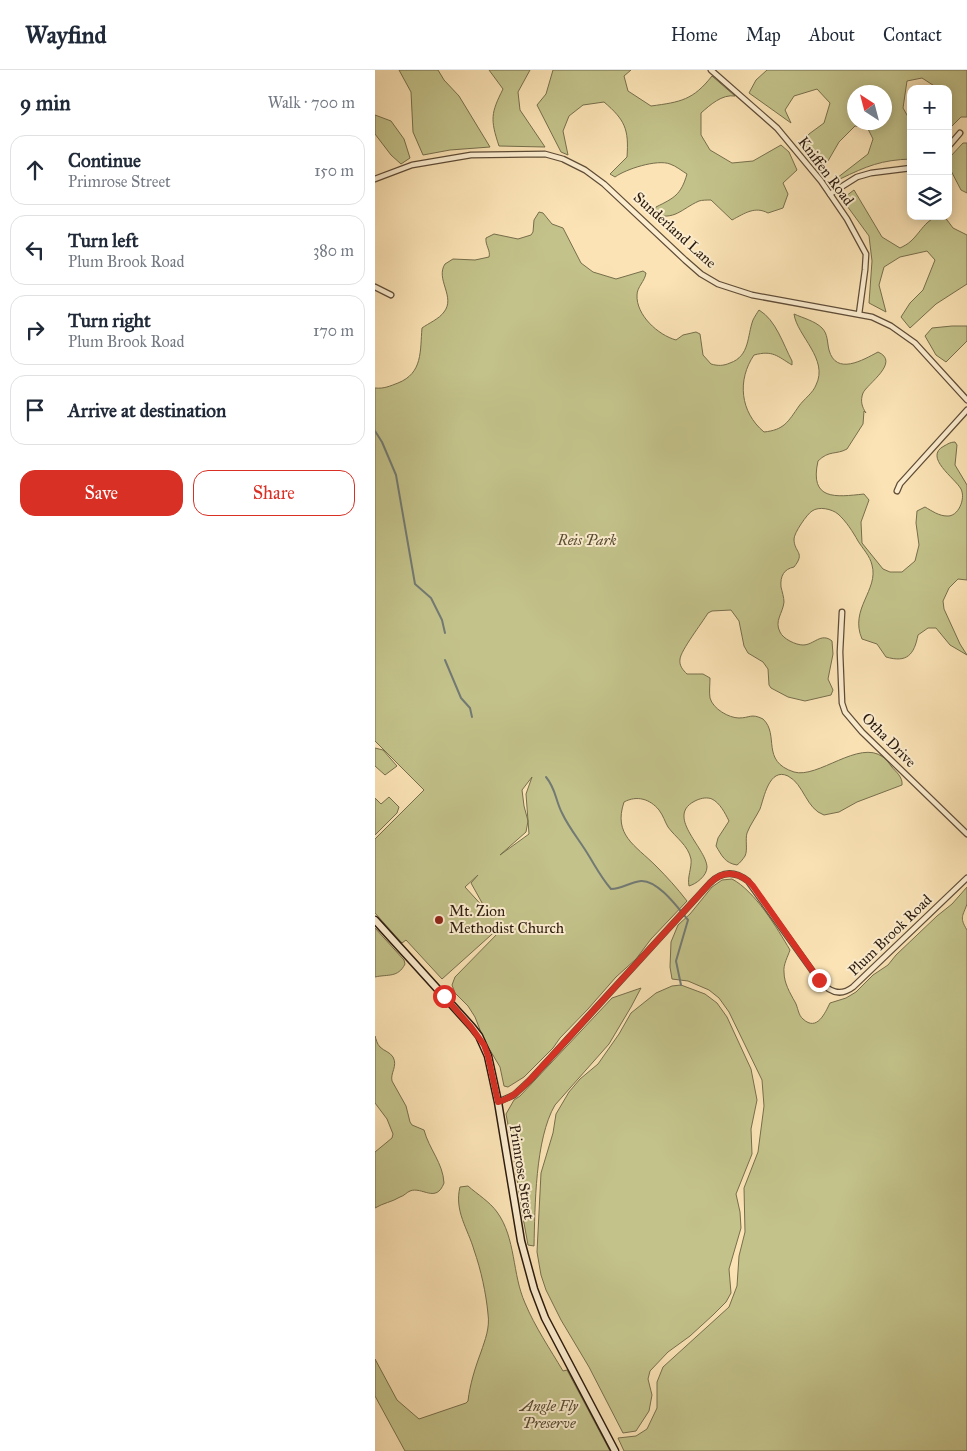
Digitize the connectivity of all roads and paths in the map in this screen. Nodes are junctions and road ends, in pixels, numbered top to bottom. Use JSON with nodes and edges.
{"nodes":[{"id":1,"x":711,"y":70,"type":"edge"},
{"id":2,"x":961,"y":133,"type":"dead end"},
{"id":3,"x":952,"y":143,"type":"edge"},
{"id":4,"x":907,"y":168,"type":"edge"},
{"id":5,"x":375,"y":179,"type":"edge"},
{"id":6,"x":830,"y":194,"type":"junction"},
{"id":7,"x":375,"y":288,"type":"edge"},
{"id":8,"x":391,"y":295,"type":"dead end"},
{"id":9,"x":859,"y":314,"type":"junction"},
{"id":10,"x":967,"y":400,"type":"edge"},
{"id":11,"x":967,"y":410,"type":"edge"},
{"id":12,"x":897,"y":491,"type":"dead end"},
{"id":13,"x":842,"y":612,"type":"dead end"},
{"id":14,"x":967,"y":834,"type":"edge"},
{"id":15,"x":967,"y":878,"type":"edge"},
{"id":16,"x":375,"y":920,"type":"edge"},
{"id":17,"x":498,"y":1102,"type":"junction"},
{"id":18,"x":615,"y":1451,"type":"edge"}],
"edges":[{"from":1,"to":6,"type":"street","name":"Kniffen Road"},
{"from":2,"to":3,"type":"street"},
{"from":4,"to":6,"type":"street"},
{"from":5,"to":9,"type":"street","name":"Sunderland Lane"},
{"from":6,"to":9,"type":"street","name":"Kniffen Road"},
{"from":7,"to":8,"type":"street"},
{"from":9,"to":10,"type":"street","name":"Sunderland Lane"},
{"from":11,"to":12,"type":"street"},
{"from":13,"to":14,"type":"street","name":"Otha Drive"},
{"from":15,"to":17,"type":"street","name":"Plum Brook Road"},
{"from":16,"to":17,"type":"main road","name":"Primrose Street"},
{"from":17,"to":18,"type":"main road","name":"Primrose Street"}]}
